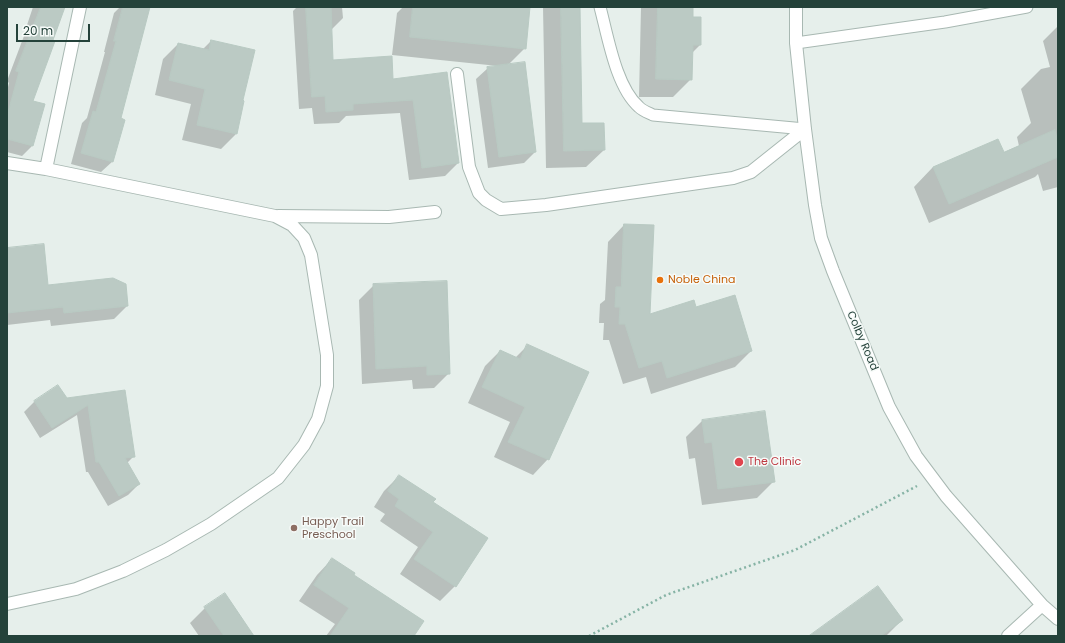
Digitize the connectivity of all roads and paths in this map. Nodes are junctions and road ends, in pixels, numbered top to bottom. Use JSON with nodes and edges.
{"nodes":[{"id":1,"x":80,"y":7,"type":"edge"},
{"id":2,"x":600,"y":7,"type":"edge"},
{"id":3,"x":796,"y":7,"type":"edge"},
{"id":4,"x":1027,"y":7,"type":"edge"},
{"id":5,"x":996,"y":10,"type":"edge"},
{"id":6,"x":796,"y":43,"type":"junction"},
{"id":7,"x":457,"y":74,"type":"dead end"},
{"id":8,"x":805,"y":129,"type":"junction"},
{"id":9,"x":7,"y":163,"type":"edge"},
{"id":10,"x":46,"y":169,"type":"junction"},
{"id":11,"x":435,"y":212,"type":"dead end"},
{"id":12,"x":275,"y":216,"type":"junction"},
{"id":13,"x":932,"y":478,"type":"junction"},
{"id":14,"x":7,"y":604,"type":"edge"},
{"id":15,"x":1042,"y":605,"type":"junction"},
{"id":16,"x":1058,"y":619,"type":"edge"},
{"id":17,"x":589,"y":636,"type":"edge"},
{"id":18,"x":1008,"y":636,"type":"edge"}],
"edges":[{"from":1,"to":10,"type":"street"},
{"from":2,"to":8,"type":"lane"},
{"from":3,"to":6,"type":"street","name":"Colby Road"},
{"from":4,"to":5,"type":"lane"},
{"from":5,"to":6,"type":"lane"},
{"from":6,"to":8,"type":"street","name":"Colby Road"},
{"from":7,"to":8,"type":"street"},
{"from":8,"to":13,"type":"street","name":"Colby Road"},
{"from":9,"to":10,"type":"street"},
{"from":10,"to":12,"type":"street"},
{"from":11,"to":12,"type":"street"},
{"from":12,"to":14,"type":"street"},
{"from":13,"to":15,"type":"street","name":"Colby Road"},
{"from":13,"to":17,"type":"path"},
{"from":15,"to":16,"type":"street","name":"Colby Road"},
{"from":15,"to":18,"type":"street"}]}
